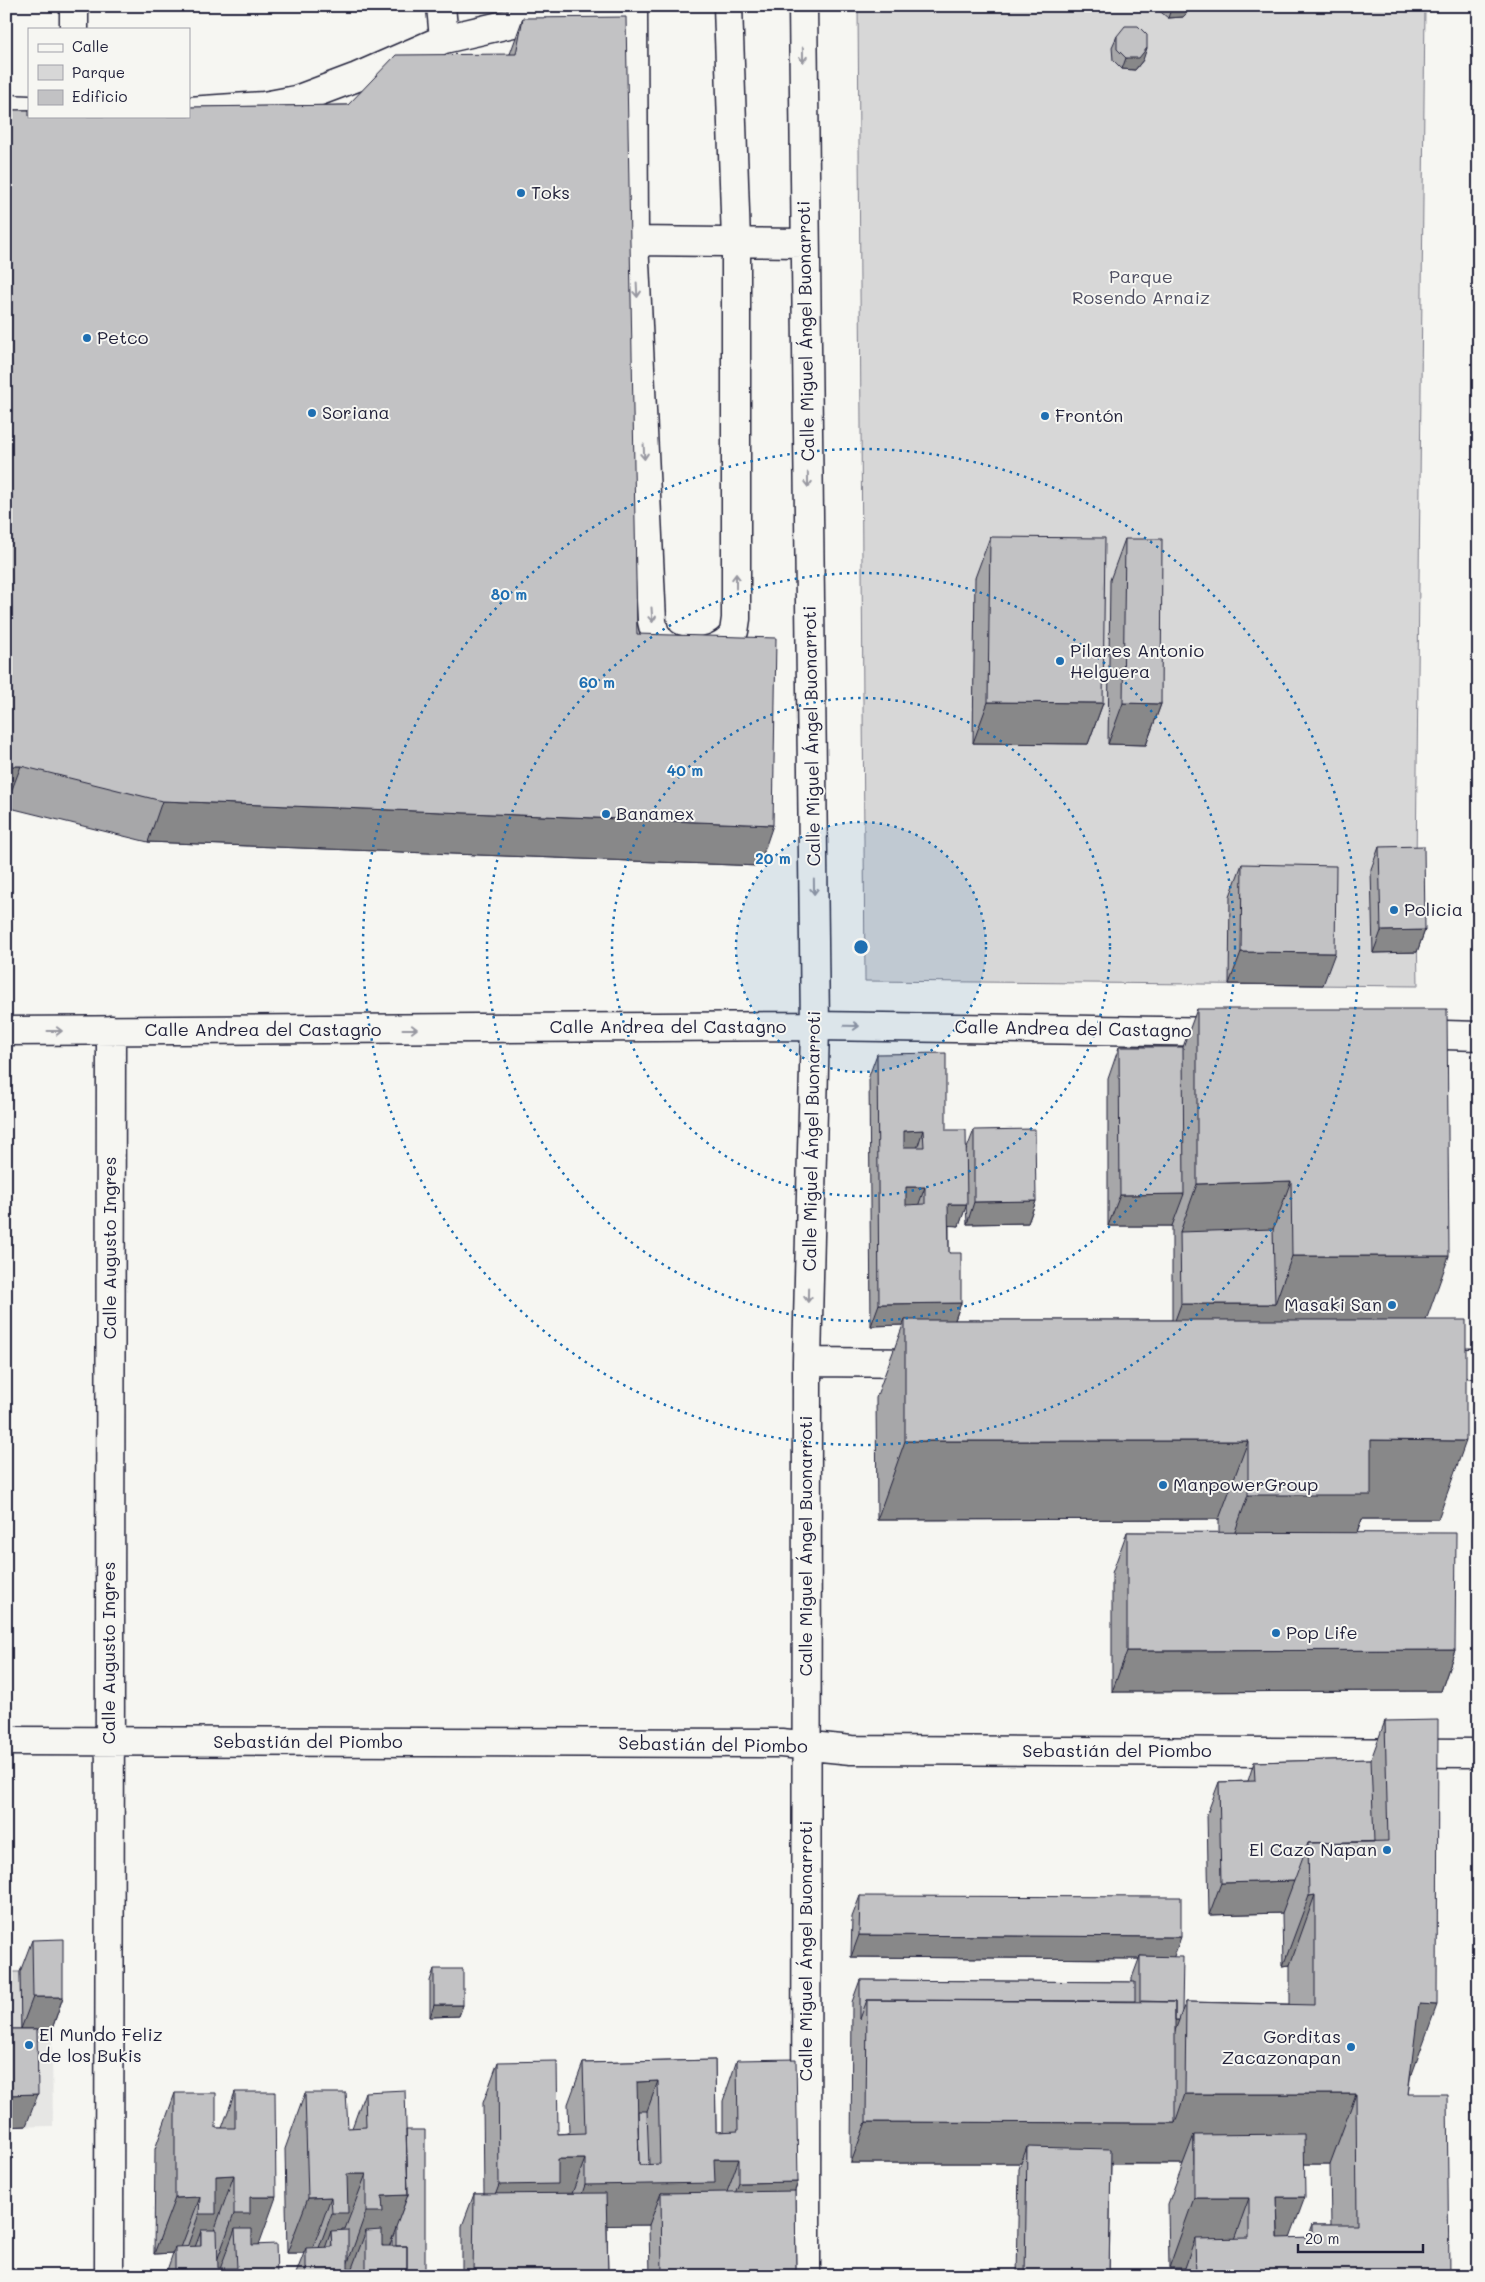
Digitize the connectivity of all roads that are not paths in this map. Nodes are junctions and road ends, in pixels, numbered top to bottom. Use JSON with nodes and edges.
{"nodes":[{"id":1,"x":74,"y":6,"type":"edge"},
{"id":2,"x":441,"y":6,"type":"edge"},
{"id":3,"x":728,"y":6,"type":"edge"},
{"id":4,"x":803,"y":6,"type":"edge"},
{"id":5,"x":633,"y":9,"type":"edge"},
{"id":6,"x":530,"y":13,"type":"edge"},
{"id":7,"x":74,"y":28,"type":"edge"},
{"id":8,"x":444,"y":39,"type":"junction"},
{"id":9,"x":6,"y":110,"type":"edge"},
{"id":10,"x":28,"y":110,"type":"edge"},
{"id":11,"x":190,"y":111,"type":"edge"},
{"id":12,"x":634,"y":241,"type":"junction"},
{"id":13,"x":736,"y":241,"type":"junction"},
{"id":14,"x":805,"y":243,"type":"junction"},
{"id":15,"x":815,"y":1026,"type":"junction"},
{"id":16,"x":111,"y":1030,"type":"junction"},
{"id":17,"x":6,"y":1031,"type":"edge"},
{"id":18,"x":1248,"y":1032,"type":"edge"},
{"id":19,"x":1388,"y":1034,"type":"edge"},
{"id":20,"x":1479,"y":1036,"type":"edge"},
{"id":21,"x":807,"y":1362,"type":"junction"},
{"id":22,"x":950,"y":1363,"type":"edge"},
{"id":23,"x":1408,"y":1363,"type":"edge"},
{"id":24,"x":1479,"y":1363,"type":"edge"},
{"id":25,"x":6,"y":1740,"type":"edge"},
{"id":26,"x":108,"y":1741,"type":"junction"},
{"id":27,"x":806,"y":1746,"type":"junction"},
{"id":28,"x":1479,"y":1753,"type":"edge"},
{"id":29,"x":109,"y":2276,"type":"edge"},
{"id":30,"x":806,"y":2276,"type":"edge"}],
"edges":[{"from":1,"to":7,"type":"street"},
{"from":2,"to":8,"type":"street"},
{"from":3,"to":13,"type":"street"},
{"from":4,"to":14,"type":"street","name":"Calle Miguel Ángel Buonarroti","one_way":true},
{"from":5,"to":6,"type":"street"},
{"from":5,"to":12,"type":"street"},
{"from":6,"to":8,"type":"street"},
{"from":8,"to":11,"type":"street"},
{"from":9,"to":10,"type":"street"},
{"from":12,"to":13,"type":"street"},
{"from":12,"to":13,"type":"street","one_way":true},
{"from":13,"to":14,"type":"street"},
{"from":14,"to":15,"type":"street","name":"Calle Miguel Ángel Buonarroti","one_way":true},
{"from":16,"to":15,"type":"street","name":"Calle Andrea del Castagno","one_way":true},
{"from":15,"to":18,"type":"street","name":"Calle Andrea del Castagno","one_way":true},
{"from":15,"to":21,"type":"street","name":"Calle Miguel Ángel Buonarroti","one_way":true},
{"from":17,"to":16,"type":"street","name":"Calle Andrea del Castagno","one_way":true},
{"from":16,"to":26,"type":"street","name":"Calle Augusto Ingres"},
{"from":19,"to":20,"type":"street"},
{"from":21,"to":22,"type":"street"},
{"from":21,"to":27,"type":"street","name":"Calle Miguel Ángel Buonarroti"},
{"from":23,"to":24,"type":"street"},
{"from":25,"to":26,"type":"street","name":"Sebastián del Piombo"},
{"from":26,"to":27,"type":"street","name":"Sebastián del Piombo"},
{"from":26,"to":29,"type":"street","name":"Calle Augusto Ingres"},
{"from":27,"to":28,"type":"street","name":"Sebastián del Piombo"},
{"from":27,"to":30,"type":"street","name":"Calle Miguel Ángel Buonarroti"}]}
